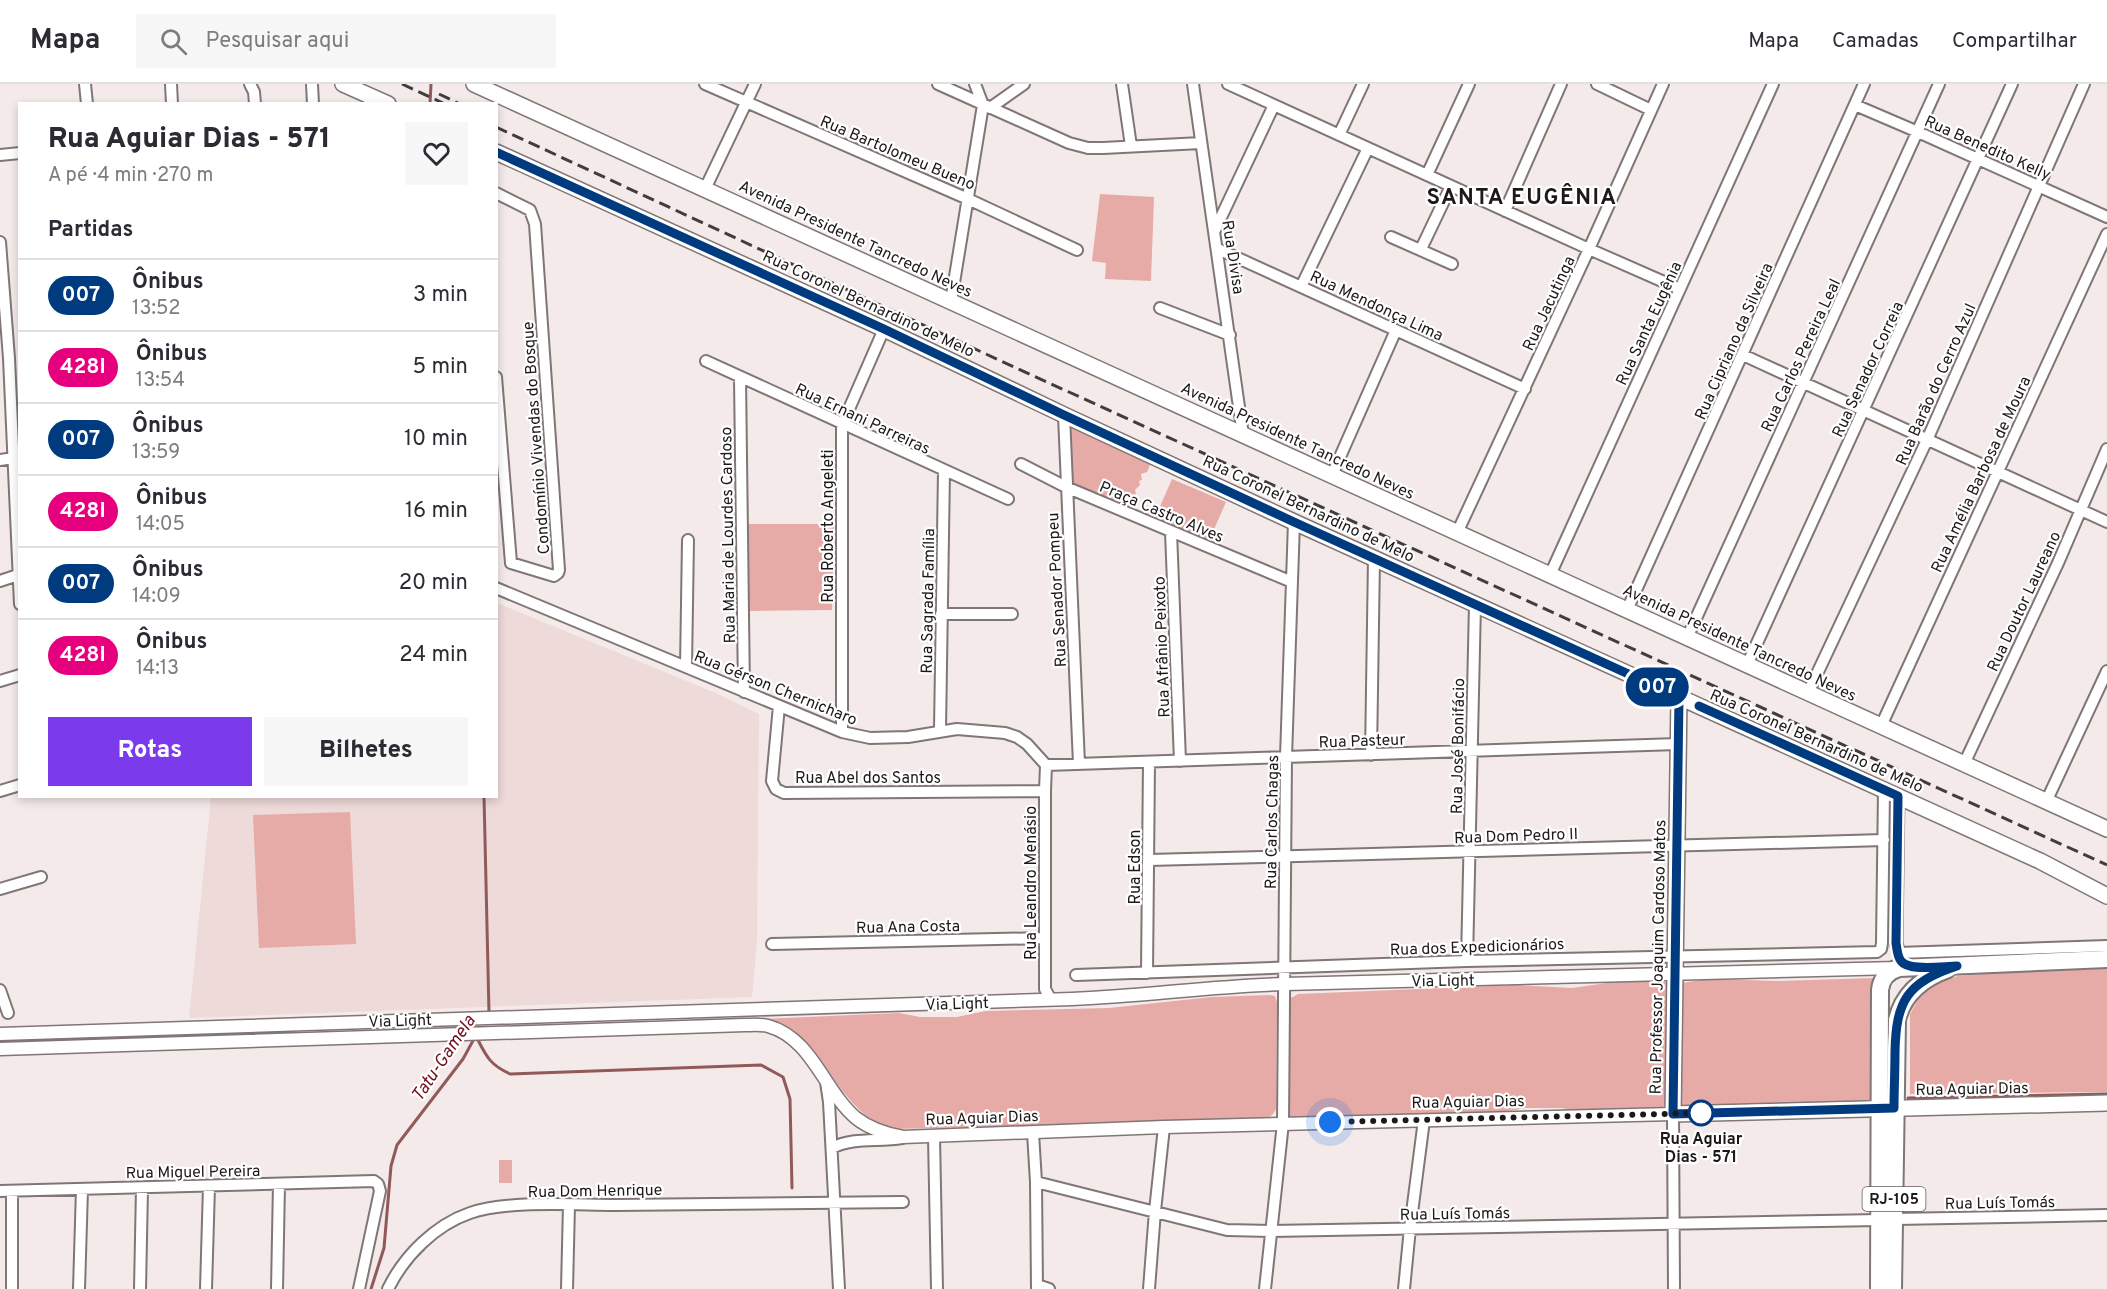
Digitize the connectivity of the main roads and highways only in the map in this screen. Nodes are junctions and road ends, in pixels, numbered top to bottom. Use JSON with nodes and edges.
{"nodes":[{"id":1,"x":343,"y":84,"type":"edge"},
{"id":2,"x":474,"y":84,"type":"edge"},
{"id":3,"x":384,"y":102,"type":"edge"},
{"id":4,"x":498,"y":153,"type":"edge"},
{"id":5,"x":1679,"y":697,"type":"junction"},
{"id":6,"x":2107,"y":830,"type":"edge"},
{"id":7,"x":2107,"y":896,"type":"edge"},
{"id":8,"x":2107,"y":959,"type":"edge"},
{"id":9,"x":1957,"y":966,"type":"junction"},
{"id":10,"x":2107,"y":1103,"type":"edge"},
{"id":11,"x":1886,"y":1109,"type":"junction"},
{"id":12,"x":1673,"y":1114,"type":"joint"},
{"id":13,"x":1887,"y":1219,"type":"junction"},
{"id":14,"x":1879,"y":1289,"type":"edge"},
{"id":15,"x":1893,"y":1289,"type":"edge"}],
"edges":[{"from":1,"to":3,"type":"main road"},
{"from":2,"to":6,"type":"main road","name":"Avenida Presidente Tancredo Neves"},
{"from":4,"to":5,"type":"main road","name":"Rua Coronel Bernardino de Melo"},
{"from":5,"to":7,"type":"main road","name":"Rua Coronel Bernardino de Melo"},
{"from":5,"to":12,"type":"main road","name":"Rua Professor Joaquim Cardoso Matos"},
{"from":8,"to":9,"type":"main road","number":"RJ-105"},
{"from":9,"to":11,"type":"main road","number":"RJ-105"},
{"from":9,"to":11,"type":"main road","number":"RJ-105"},
{"from":10,"to":11,"type":"main road","name":"Rua Aguiar Dias"},
{"from":11,"to":12,"type":"main road","name":"Rua Aguiar Dias"},
{"from":11,"to":13,"type":"main road","number":"RJ-105"},
{"from":13,"to":14,"type":"main road","number":"RJ-105"},
{"from":13,"to":15,"type":"main road","number":"RJ-105"}]}
